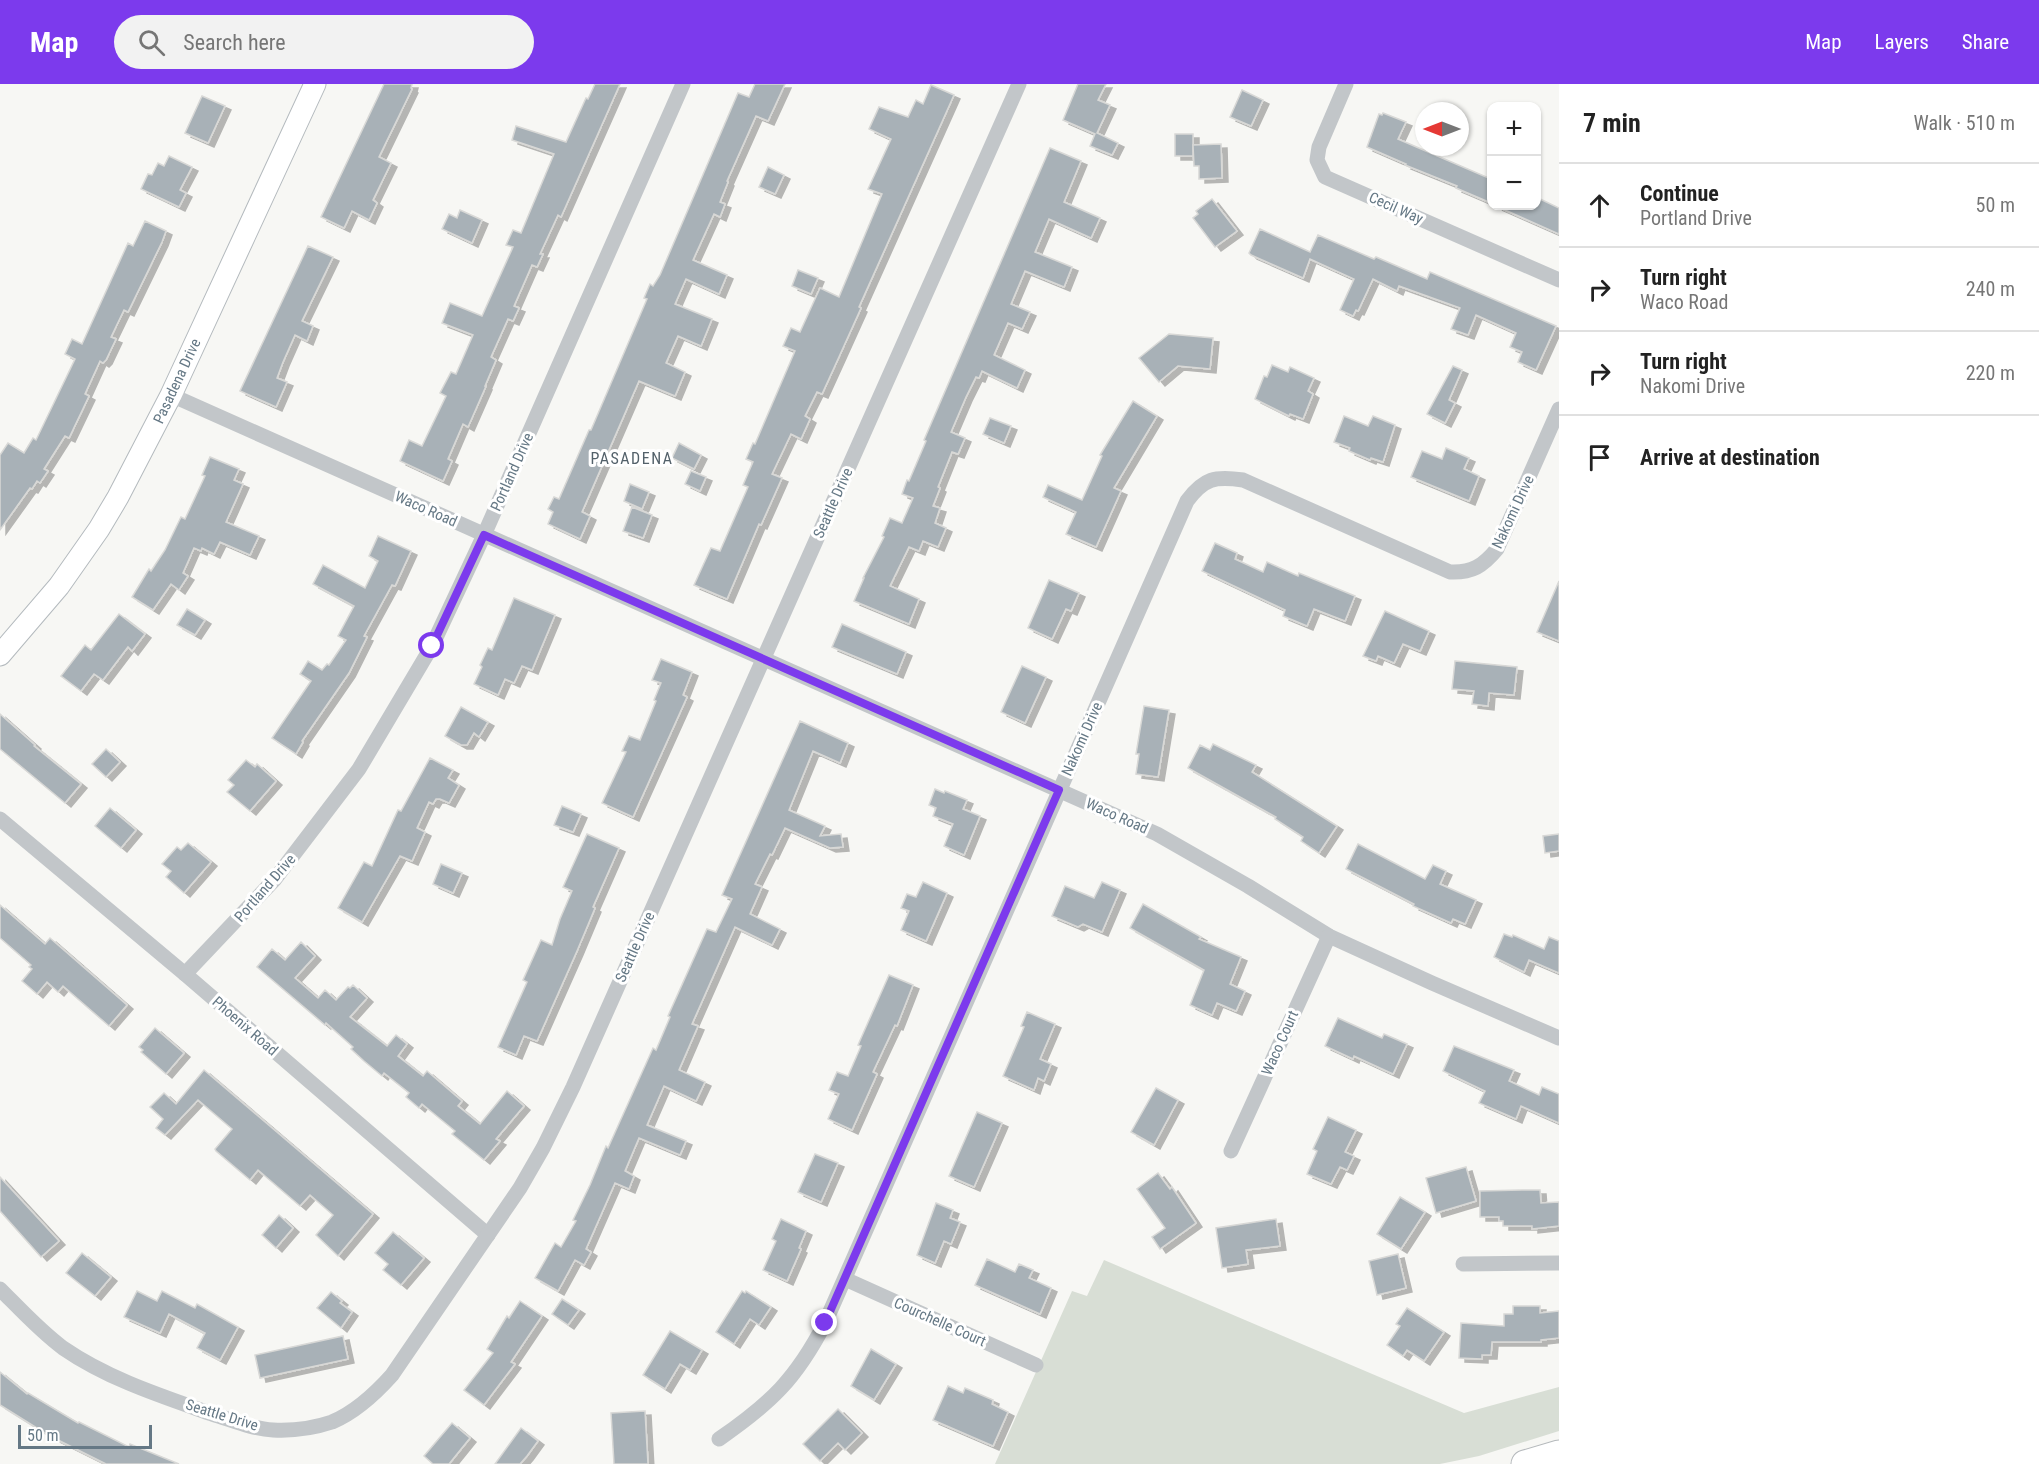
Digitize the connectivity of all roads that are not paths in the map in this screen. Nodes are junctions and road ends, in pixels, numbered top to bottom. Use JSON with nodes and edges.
{"nodes":[{"id":1,"x":315,"y":84,"type":"edge"},
{"id":2,"x":683,"y":84,"type":"edge"},
{"id":3,"x":1019,"y":84,"type":"edge"},
{"id":4,"x":1346,"y":84,"type":"edge"},
{"id":5,"x":1559,"y":280,"type":"edge"},
{"id":6,"x":171,"y":395,"type":"junction"},
{"id":7,"x":1559,"y":409,"type":"edge"},
{"id":8,"x":484,"y":535,"type":"junction"},
{"id":9,"x":0,"y":655,"type":"edge"},
{"id":10,"x":764,"y":658,"type":"junction"},
{"id":11,"x":1059,"y":790,"type":"junction"},
{"id":12,"x":0,"y":819,"type":"edge"},
{"id":13,"x":1329,"y":936,"type":"junction"},
{"id":14,"x":185,"y":974,"type":"junction"},
{"id":15,"x":1559,"y":1038,"type":"edge"},
{"id":16,"x":1231,"y":1151,"type":"dead end"},
{"id":17,"x":488,"y":1236,"type":"junction"},
{"id":18,"x":1559,"y":1263,"type":"edge"},
{"id":19,"x":1463,"y":1264,"type":"dead end"},
{"id":20,"x":845,"y":1279,"type":"junction"},
{"id":21,"x":0,"y":1288,"type":"edge"},
{"id":22,"x":1036,"y":1365,"type":"dead end"},
{"id":23,"x":719,"y":1438,"type":"dead end"},
{"id":24,"x":1559,"y":1454,"type":"edge"},
{"id":25,"x":1525,"y":1464,"type":"edge"}],
"edges":[{"from":1,"to":6,"type":"street","name":"Pasadena Drive"},
{"from":2,"to":8,"type":"street","name":"Portland Drive"},
{"from":3,"to":10,"type":"street","name":"Seattle Drive"},
{"from":4,"to":5,"type":"street","name":"Cecil Way"},
{"from":6,"to":8,"type":"street","name":"Waco Road"},
{"from":6,"to":9,"type":"street","name":"Pasadena Drive"},
{"from":7,"to":11,"type":"street","name":"Nakomi Drive"},
{"from":8,"to":10,"type":"street","name":"Waco Road"},
{"from":8,"to":14,"type":"street","name":"Portland Drive"},
{"from":10,"to":11,"type":"street","name":"Waco Road"},
{"from":10,"to":17,"type":"street","name":"Seattle Drive"},
{"from":11,"to":13,"type":"street","name":"Waco Road"},
{"from":11,"to":20,"type":"street","name":"Nakomi Drive"},
{"from":12,"to":14,"type":"street","name":"Phoenix Road"},
{"from":13,"to":15,"type":"street","name":"Waco Road"},
{"from":13,"to":16,"type":"street","name":"Waco Court"},
{"from":14,"to":17,"type":"street","name":"Phoenix Road"},
{"from":17,"to":21,"type":"street","name":"Seattle Drive"},
{"from":18,"to":19,"type":"street"},
{"from":20,"to":22,"type":"street","name":"Courchelle Court"},
{"from":20,"to":23,"type":"street","name":"Nakomi Drive"},
{"from":24,"to":25,"type":"highway"}]}
